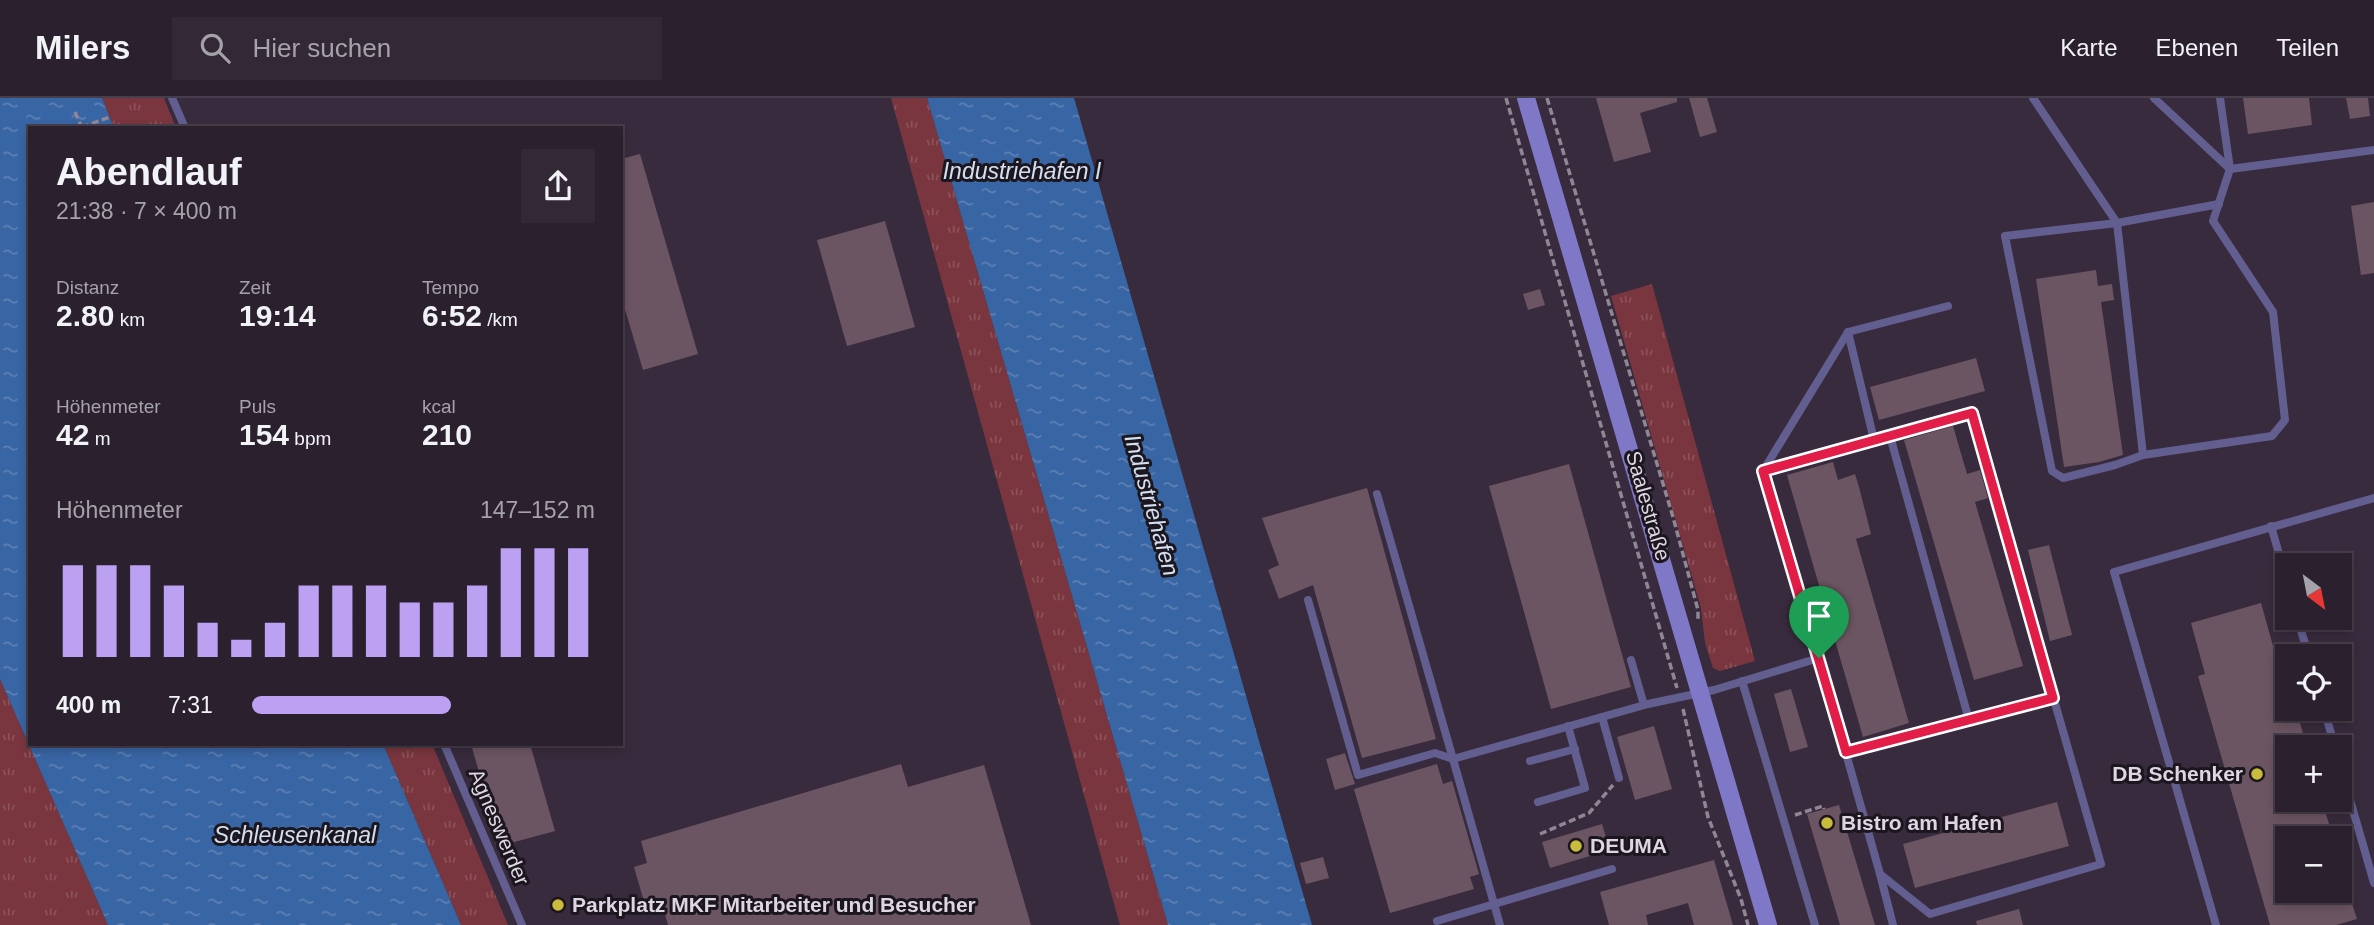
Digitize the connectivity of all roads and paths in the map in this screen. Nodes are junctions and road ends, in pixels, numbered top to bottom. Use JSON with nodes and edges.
{"nodes":[{"id":1,"x":172,"y":98,"type":"edge"},
{"id":2,"x":1506,"y":98,"type":"edge"},
{"id":3,"x":1526,"y":98,"type":"edge"},
{"id":4,"x":1547,"y":98,"type":"edge"},
{"id":5,"x":2033,"y":98,"type":"edge"},
{"id":6,"x":2154,"y":98,"type":"edge"},
{"id":7,"x":2220,"y":98,"type":"edge"},
{"id":8,"x":75,"y":111,"type":"dead end"},
{"id":9,"x":110,"y":117,"type":"dead end"},
{"id":10,"x":82,"y":126,"type":"edge"},
{"id":11,"x":85,"y":126,"type":"edge"},
{"id":12,"x":184,"y":126,"type":"edge"},
{"id":13,"x":2374,"y":150,"type":"edge"},
{"id":14,"x":2230,"y":169,"type":"junction"},
{"id":15,"x":2219,"y":204,"type":"junction"},
{"id":16,"x":2117,"y":223,"type":"junction"},
{"id":17,"x":1948,"y":306,"type":"dead end"},
{"id":18,"x":1848,"y":332,"type":"junction"},
{"id":19,"x":1890,"y":436,"type":"junction"},
{"id":20,"x":1874,"y":440,"type":"junction"},
{"id":21,"x":2143,"y":454,"type":"junction"},
{"id":22,"x":1763,"y":471,"type":"junction"},
{"id":23,"x":1377,"y":495,"type":"dead end"},
{"id":24,"x":2374,"y":498,"type":"edge"},
{"id":25,"x":2271,"y":526,"type":"junction"},
{"id":26,"x":2279,"y":553,"type":"edge"},
{"id":27,"x":1308,"y":600,"type":"dead end"},
{"id":28,"x":1698,"y":630,"type":"dead end"},
{"id":29,"x":1819,"y":658,"type":"junction"},
{"id":30,"x":1631,"y":660,"type":"dead end"},
{"id":31,"x":1742,"y":681,"type":"junction"},
{"id":32,"x":1701,"y":694,"type":"junction"},
{"id":33,"x":1679,"y":696,"type":"junction"},
{"id":34,"x":2053,"y":698,"type":"junction"},
{"id":35,"x":1644,"y":705,"type":"junction"},
{"id":36,"x":1602,"y":717,"type":"junction"},
{"id":37,"x":1969,"y":720,"type":"junction"},
{"id":38,"x":1568,"y":726,"type":"junction"},
{"id":39,"x":445,"y":746,"type":"edge"},
{"id":40,"x":1575,"y":749,"type":"junction"},
{"id":41,"x":1846,"y":752,"type":"junction"},
{"id":42,"x":1453,"y":759,"type":"junction"},
{"id":43,"x":1530,"y":761,"type":"dead end"},
{"id":44,"x":1619,"y":778,"type":"joint"},
{"id":45,"x":1538,"y":802,"type":"dead end"},
{"id":46,"x":2352,"y":807,"type":"edge"},
{"id":47,"x":1824,"y":809,"type":"dead end"},
{"id":48,"x":1783,"y":818,"type":"junction"},
{"id":49,"x":1540,"y":834,"type":"dead end"},
{"id":50,"x":1612,"y":869,"type":"dead end"},
{"id":51,"x":1880,"y":874,"type":"junction"},
{"id":52,"x":2374,"y":883,"type":"edge"},
{"id":53,"x":1494,"y":905,"type":"junction"},
{"id":54,"x":1437,"y":920,"type":"dead end"},
{"id":55,"x":522,"y":925,"type":"edge"},
{"id":56,"x":1500,"y":925,"type":"edge"},
{"id":57,"x":1748,"y":925,"type":"edge"},
{"id":58,"x":1768,"y":925,"type":"edge"},
{"id":59,"x":1815,"y":925,"type":"edge"},
{"id":60,"x":1893,"y":925,"type":"edge"},
{"id":61,"x":2216,"y":925,"type":"edge"}],
"edges":[{"from":1,"to":12,"type":"lane"},
{"from":2,"to":33,"type":"path","name":"Saalestraße"},
{"from":3,"to":32,"type":"main road","name":"Saalestraße"},
{"from":4,"to":28,"type":"path","name":"Saalestraße"},
{"from":5,"to":16,"type":"lane"},
{"from":6,"to":14,"type":"lane"},
{"from":7,"to":14,"type":"lane"},
{"from":8,"to":10,"type":"path"},
{"from":9,"to":11,"type":"path"},
{"from":13,"to":14,"type":"lane"},
{"from":14,"to":15,"type":"lane"},
{"from":15,"to":16,"type":"lane"},
{"from":15,"to":21,"type":"lane"},
{"from":16,"to":21,"type":"lane"},
{"from":16,"to":21,"type":"lane"},
{"from":17,"to":18,"type":"lane"},
{"from":18,"to":20,"type":"lane"},
{"from":18,"to":22,"type":"lane"},
{"from":19,"to":20,"type":"lane"},
{"from":19,"to":34,"type":"lane"},
{"from":19,"to":37,"type":"lane"},
{"from":20,"to":22,"type":"lane"},
{"from":22,"to":29,"type":"lane"},
{"from":23,"to":42,"type":"lane"},
{"from":24,"to":25,"type":"lane"},
{"from":25,"to":26,"type":"lane"},
{"from":25,"to":61,"type":"lane"},
{"from":27,"to":42,"type":"lane"},
{"from":29,"to":31,"type":"lane"},
{"from":29,"to":41,"type":"lane"},
{"from":30,"to":35,"type":"lane"},
{"from":31,"to":32,"type":"lane"},
{"from":31,"to":48,"type":"lane"},
{"from":32,"to":33,"type":"lane"},
{"from":32,"to":58,"type":"main road","name":"Saalestraße"},
{"from":33,"to":35,"type":"lane"},
{"from":33,"to":57,"type":"path","name":"Saalestraße"},
{"from":34,"to":37,"type":"lane"},
{"from":34,"to":51,"type":"lane"},
{"from":35,"to":36,"type":"lane"},
{"from":36,"to":38,"type":"lane"},
{"from":36,"to":44,"type":"lane"},
{"from":37,"to":41,"type":"lane"},
{"from":38,"to":40,"type":"lane"},
{"from":38,"to":42,"type":"lane"},
{"from":39,"to":55,"type":"lane","name":"Agneswerder"},
{"from":40,"to":43,"type":"lane"},
{"from":40,"to":45,"type":"lane"},
{"from":41,"to":51,"type":"lane"},
{"from":42,"to":53,"type":"lane"},
{"from":44,"to":49,"type":"path"},
{"from":46,"to":52,"type":"lane"},
{"from":47,"to":48,"type":"path"},
{"from":48,"to":59,"type":"lane"},
{"from":50,"to":53,"type":"lane"},
{"from":51,"to":60,"type":"lane"},
{"from":53,"to":54,"type":"lane"},
{"from":53,"to":56,"type":"lane"}]}
